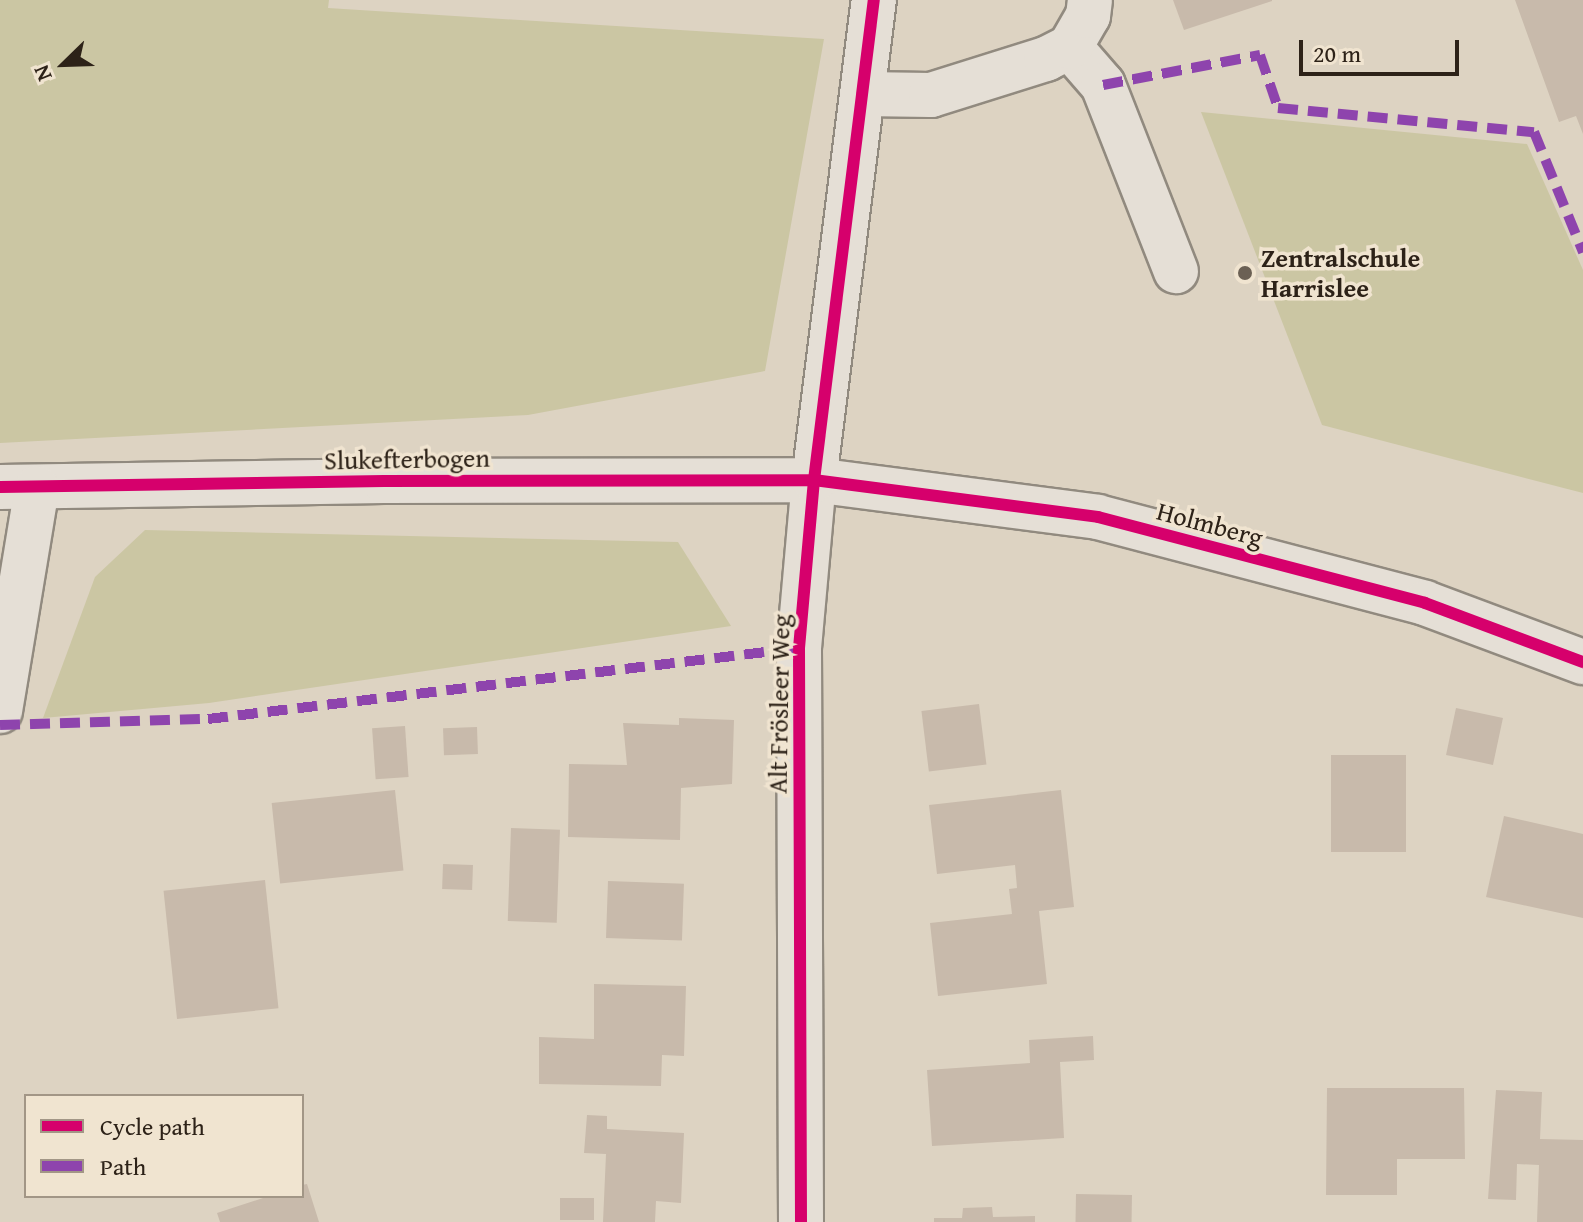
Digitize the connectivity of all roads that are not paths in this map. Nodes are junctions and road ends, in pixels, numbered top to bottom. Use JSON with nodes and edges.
{"nodes":[{"id":1,"x":874,"y":0,"type":"edge"},
{"id":2,"x":1090,"y":0,"type":"edge"},
{"id":3,"x":1070,"y":47,"type":"junction"},
{"id":4,"x":862,"y":94,"type":"junction"},
{"id":5,"x":1176,"y":271,"type":"dead end"},
{"id":6,"x":814,"y":480,"type":"junction"},
{"id":7,"x":19,"y":488,"type":"edge"},
{"id":8,"x":1583,"y":662,"type":"edge"},
{"id":9,"x":0,"y":711,"type":"edge"},
{"id":10,"x":801,"y":1222,"type":"edge"}],
"edges":[{"from":1,"to":4,"type":"street","name":"Alt Frösleer Weg"},
{"from":2,"to":3,"type":"street"},
{"from":3,"to":4,"type":"street"},
{"from":3,"to":5,"type":"street"},
{"from":4,"to":6,"type":"street","name":"Alt Frösleer Weg"},
{"from":6,"to":7,"type":"street","name":"Slukefterbogen"},
{"from":6,"to":8,"type":"street","name":"Holmberg"},
{"from":6,"to":10,"type":"street","name":"Alt Frösleer Weg"},
{"from":7,"to":9,"type":"street"}]}
